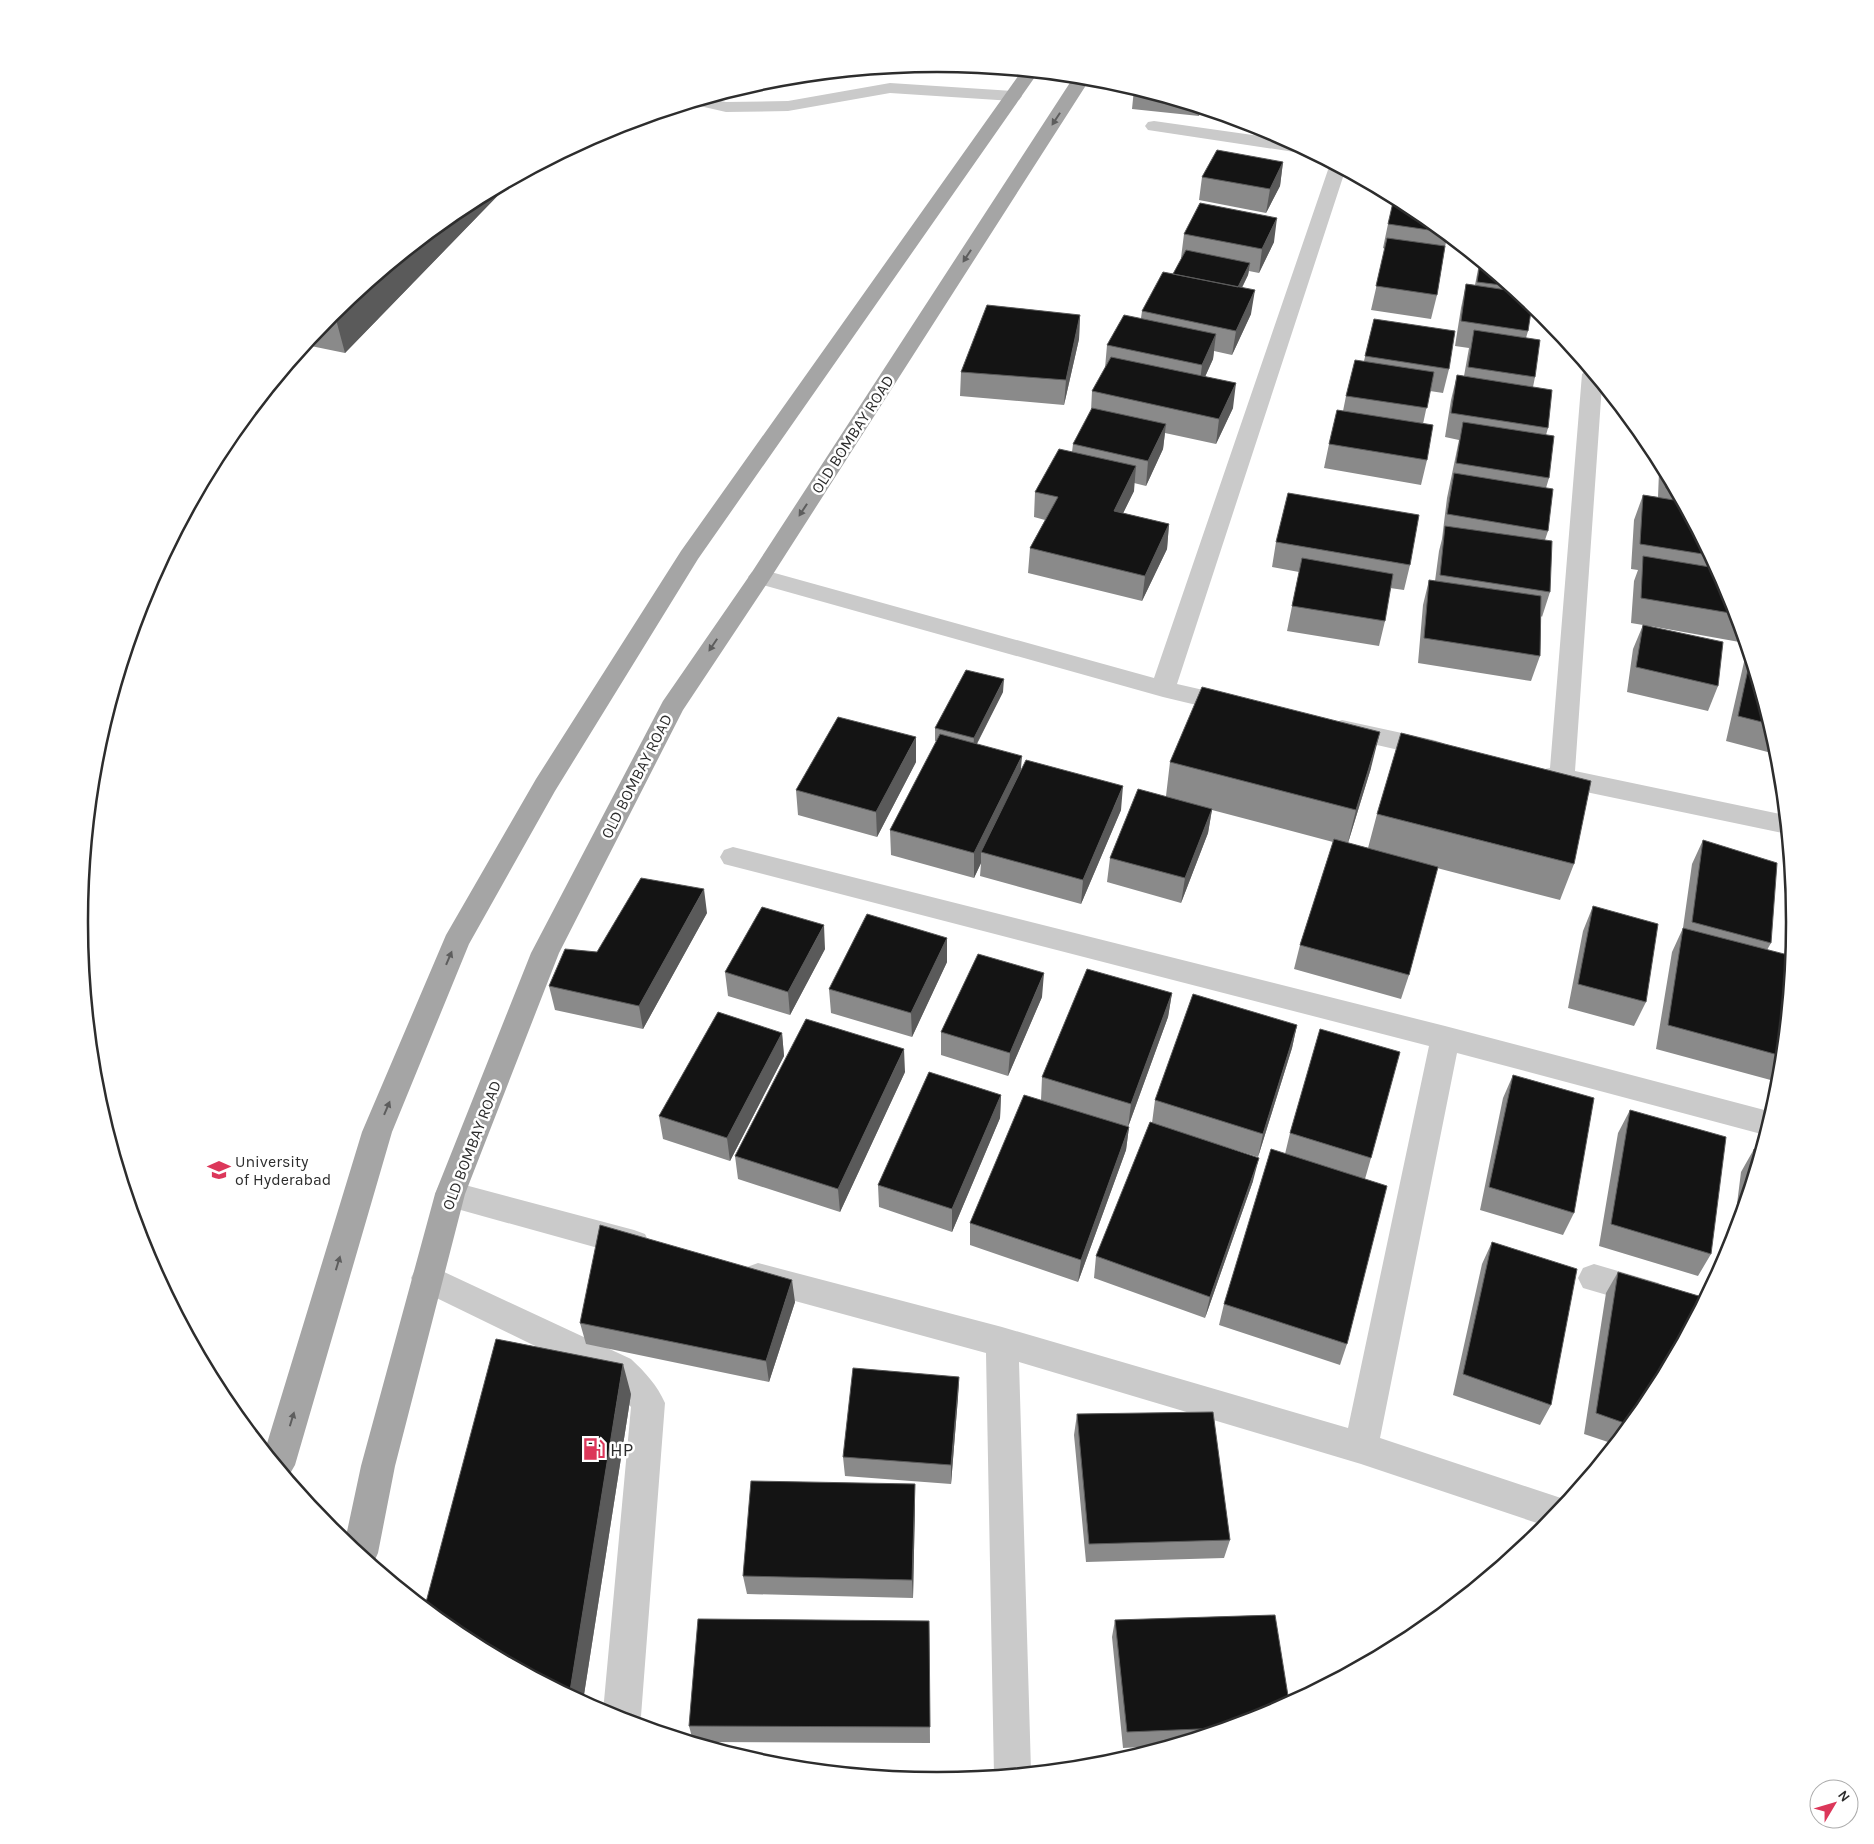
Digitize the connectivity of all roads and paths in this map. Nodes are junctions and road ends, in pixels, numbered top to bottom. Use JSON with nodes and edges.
{"nodes":[{"id":1,"x":900,"y":74,"type":"dead end"},
{"id":2,"x":1026,"y":78,"type":"edge"},
{"id":3,"x":1078,"y":85,"type":"edge"},
{"id":4,"x":890,"y":88,"type":"junction"},
{"id":5,"x":1013,"y":96,"type":"junction"},
{"id":6,"x":708,"y":104,"type":"edge"},
{"id":7,"x":1154,"y":126,"type":"dead end"},
{"id":8,"x":1279,"y":145,"type":"edge"},
{"id":9,"x":1335,"y":172,"type":"edge"},
{"id":10,"x":1591,"y":381,"type":"edge"},
{"id":11,"x":760,"y":577,"type":"junction"},
{"id":12,"x":1163,"y":689,"type":"junction"},
{"id":13,"x":1260,"y":711,"type":"edge"},
{"id":14,"x":1319,"y":724,"type":"edge"},
{"id":15,"x":1455,"y":754,"type":"edge"},
{"id":16,"x":1533,"y":771,"type":"edge"},
{"id":17,"x":1562,"y":778,"type":"junction"},
{"id":18,"x":1780,"y":824,"type":"edge"},
{"id":19,"x":733,"y":857,"type":"dead end"},
{"id":20,"x":1445,"y":1038,"type":"junction"},
{"id":21,"x":1763,"y":1122,"type":"edge"},
{"id":22,"x":450,"y":1194,"type":"junction"},
{"id":23,"x":666,"y":1252,"type":"edge"},
{"id":24,"x":733,"y":1270,"type":"edge"},
{"id":25,"x":427,"y":1278,"type":"junction"},
{"id":26,"x":1594,"y":1278,"type":"dead end"},
{"id":27,"x":1671,"y":1299,"type":"edge"},
{"id":28,"x":1002,"y":1342,"type":"junction"},
{"id":29,"x":1361,"y":1448,"type":"junction"},
{"id":30,"x":280,"y":1459,"type":"edge"},
{"id":31,"x":1550,"y":1511,"type":"edge"},
{"id":32,"x":361,"y":1546,"type":"edge"},
{"id":33,"x":622,"y":1711,"type":"edge"},
{"id":34,"x":1012,"y":1768,"type":"edge"}],
"edges":[{"from":1,"to":4,"type":"street"},
{"from":2,"to":5,"type":"main road"},
{"from":3,"to":11,"type":"main road","name":"OLD BOMBAY ROAD","one_way":true},
{"from":4,"to":5,"type":"street"},
{"from":4,"to":6,"type":"street"},
{"from":30,"to":5,"type":"main road","one_way":true},
{"from":7,"to":8,"type":"street"},
{"from":9,"to":12,"type":"street"},
{"from":10,"to":17,"type":"street"},
{"from":11,"to":12,"type":"street"},
{"from":11,"to":22,"type":"main road","name":"OLD BOMBAY ROAD","one_way":true},
{"from":12,"to":13,"type":"street"},
{"from":14,"to":15,"type":"street"},
{"from":16,"to":17,"type":"street"},
{"from":17,"to":18,"type":"street"},
{"from":19,"to":20,"type":"street"},
{"from":20,"to":21,"type":"street"},
{"from":20,"to":29,"type":"street"},
{"from":22,"to":23,"type":"street"},
{"from":22,"to":25,"type":"main road","name":"OLD BOMBAY ROAD"},
{"from":24,"to":28,"type":"street"},
{"from":25,"to":32,"type":"main road","name":"OLD BOMBAY ROAD"},
{"from":25,"to":33,"type":"street"},
{"from":26,"to":27,"type":"street"},
{"from":28,"to":29,"type":"street"},
{"from":28,"to":34,"type":"street"},
{"from":29,"to":31,"type":"street"}]}
